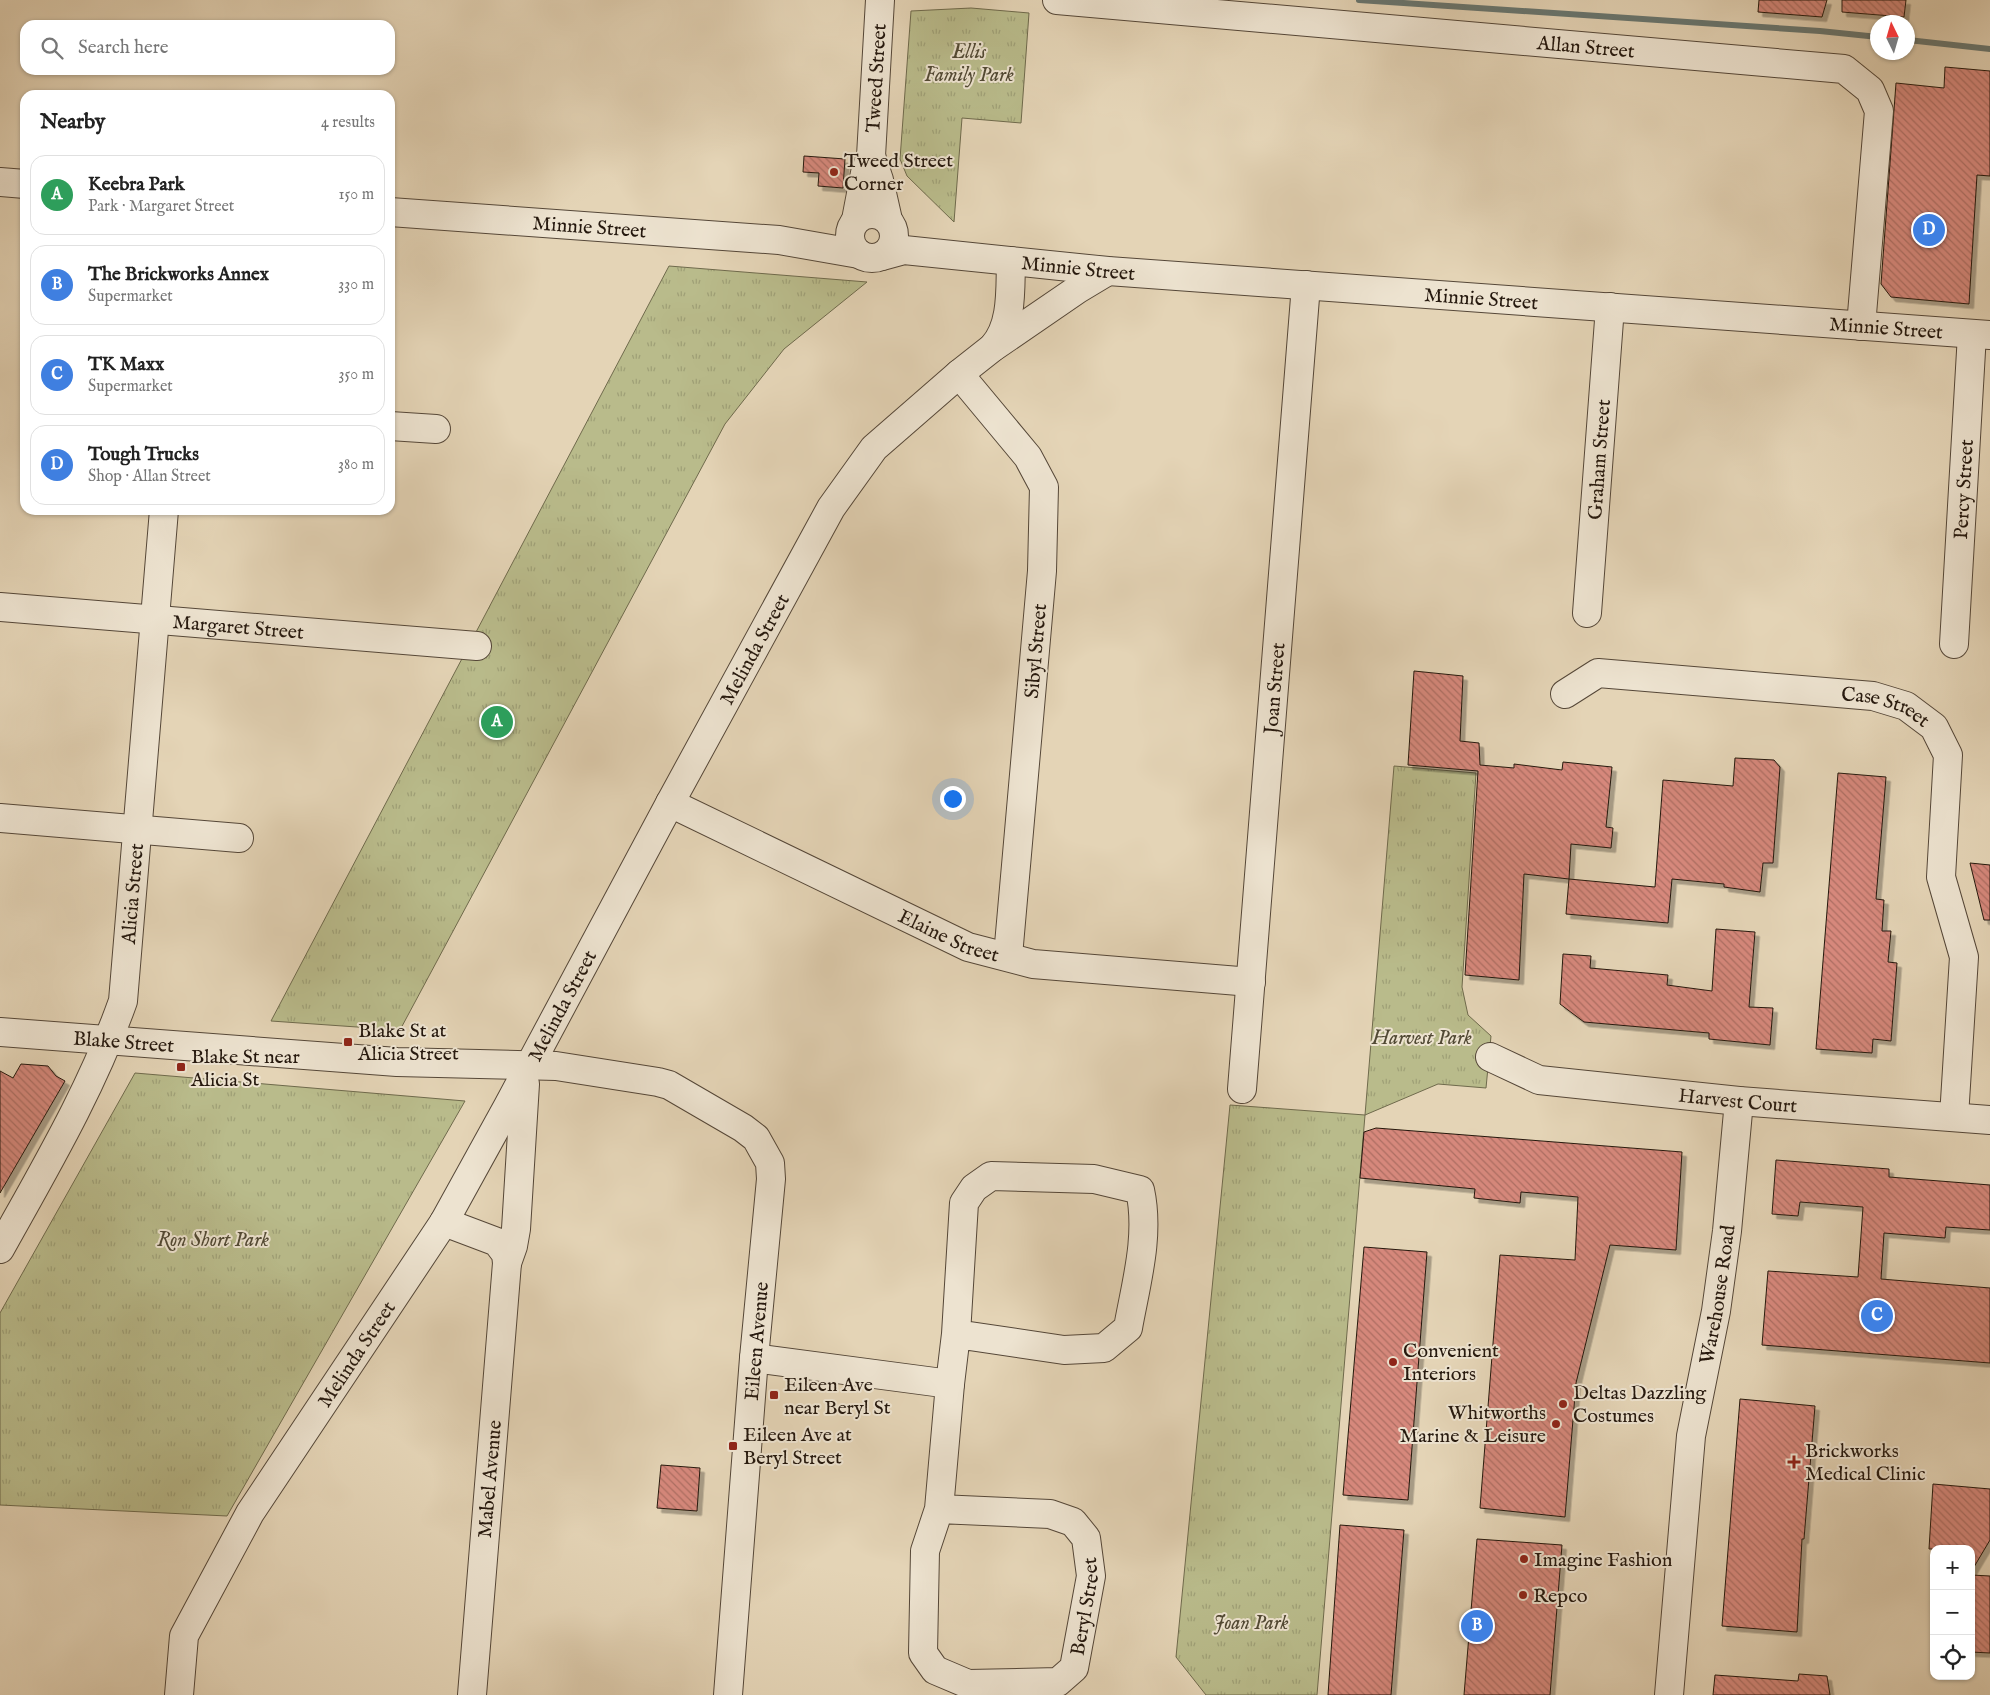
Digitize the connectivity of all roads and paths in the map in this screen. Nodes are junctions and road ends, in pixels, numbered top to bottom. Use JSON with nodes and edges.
{"nodes":[{"id":1,"x":880,"y":0,"type":"edge"},
{"id":2,"x":1057,"y":0,"type":"edge"},
{"id":3,"x":871,"y":156,"type":"junction"},
{"id":4,"x":0,"y":182,"type":"edge"},
{"id":5,"x":20,"y":184,"type":"edge"},
{"id":6,"x":395,"y":212,"type":"edge"},
{"id":7,"x":856,"y":221,"type":"junction"},
{"id":8,"x":891,"y":224,"type":"junction"},
{"id":9,"x":789,"y":241,"type":"junction"},
{"id":10,"x":871,"y":255,"type":"junction"},
{"id":11,"x":974,"y":257,"type":"junction"},
{"id":12,"x":1011,"y":261,"type":"junction"},
{"id":13,"x":1108,"y":270,"type":"junction"},
{"id":14,"x":1306,"y":286,"type":"junction"},
{"id":15,"x":1610,"y":307,"type":"junction"},
{"id":16,"x":1861,"y":326,"type":"junction"},
{"id":17,"x":1981,"y":335,"type":"edge"},
{"id":18,"x":992,"y":348,"type":"junction"},
{"id":19,"x":960,"y":374,"type":"junction"},
{"id":20,"x":395,"y":426,"type":"edge"},
{"id":21,"x":436,"y":429,"type":"dead end"},
{"id":22,"x":164,"y":515,"type":"edge"},
{"id":23,"x":0,"y":607,"type":"edge"},
{"id":24,"x":1587,"y":614,"type":"dead end"},
{"id":25,"x":155,"y":620,"type":"junction"},
{"id":26,"x":1954,"y":644,"type":"dead end"},
{"id":27,"x":477,"y":646,"type":"dead end"},
{"id":28,"x":1565,"y":694,"type":"dead end"},
{"id":29,"x":670,"y":803,"type":"junction"},
{"id":30,"x":0,"y":818,"type":"edge"},
{"id":31,"x":138,"y":829,"type":"junction"},
{"id":32,"x":239,"y":838,"type":"dead end"},
{"id":33,"x":1008,"y":956,"type":"junction"},
{"id":34,"x":1251,"y":982,"type":"junction"},
{"id":35,"x":0,"y":1032,"type":"edge"},
{"id":36,"x":109,"y":1041,"type":"junction"},
{"id":37,"x":1490,"y":1056,"type":"dead end"},
{"id":38,"x":525,"y":1075,"type":"junction"},
{"id":39,"x":653,"y":1081,"type":"joint"},
{"id":40,"x":1242,"y":1089,"type":"dead end"},
{"id":41,"x":1739,"y":1101,"type":"junction"},
{"id":42,"x":1954,"y":1117,"type":"junction"},
{"id":43,"x":1990,"y":1120,"type":"edge"},
{"id":44,"x":444,"y":1222,"type":"junction"},
{"id":45,"x":0,"y":1249,"type":"edge"},
{"id":46,"x":507,"y":1263,"type":"junction"},
{"id":47,"x":956,"y":1334,"type":"junction"},
{"id":48,"x":754,"y":1358,"type":"junction"},
{"id":49,"x":950,"y":1384,"type":"junction"},
{"id":50,"x":939,"y":1509,"type":"junction"},
{"id":51,"x":179,"y":1695,"type":"edge"},
{"id":52,"x":472,"y":1695,"type":"edge"},
{"id":53,"x":728,"y":1695,"type":"edge"},
{"id":54,"x":1669,"y":1695,"type":"edge"}],
"edges":[{"from":1,"to":3,"type":"street","name":"Tweed Street"},
{"from":2,"to":16,"type":"street","name":"Allan Street"},
{"from":3,"to":7,"type":"street","name":"Tweed Street"},
{"from":3,"to":8,"type":"street","name":"Tweed Street"},
{"from":4,"to":5,"type":"street"},
{"from":6,"to":9,"type":"street","name":"Minnie Street"},
{"from":7,"to":8,"type":"street"},
{"from":7,"to":9,"type":"street","name":"Minnie Street"},
{"from":7,"to":10,"type":"street"},
{"from":8,"to":10,"type":"street"},
{"from":8,"to":11,"type":"street","name":"Minnie Street"},
{"from":9,"to":10,"type":"street","name":"Minnie Street"},
{"from":10,"to":11,"type":"street","name":"Minnie Street"},
{"from":11,"to":12,"type":"street","name":"Minnie Street"},
{"from":12,"to":13,"type":"street","name":"Minnie Street"},
{"from":12,"to":18,"type":"street","name":"Melinda Street"},
{"from":13,"to":14,"type":"street","name":"Minnie Street"},
{"from":13,"to":18,"type":"street","name":"Melinda Street"},
{"from":14,"to":15,"type":"street","name":"Minnie Street"},
{"from":14,"to":34,"type":"street","name":"Joan Street"},
{"from":15,"to":16,"type":"street","name":"Minnie Street"},
{"from":15,"to":24,"type":"street","name":"Graham Street"},
{"from":16,"to":17,"type":"street","name":"Minnie Street"},
{"from":17,"to":26,"type":"street","name":"Percy Street"},
{"from":18,"to":19,"type":"street","name":"Melinda Street"},
{"from":19,"to":29,"type":"street","name":"Melinda Street"},
{"from":19,"to":33,"type":"street","name":"Sibyl Street"},
{"from":20,"to":21,"type":"street"},
{"from":22,"to":25,"type":"street","name":"Alicia Street"},
{"from":23,"to":25,"type":"street","name":"Margaret Street"},
{"from":25,"to":27,"type":"street","name":"Margaret Street"},
{"from":25,"to":31,"type":"street","name":"Alicia Street"},
{"from":28,"to":42,"type":"street","name":"Case Street"},
{"from":29,"to":33,"type":"street","name":"Elaine Street"},
{"from":29,"to":38,"type":"street","name":"Melinda Street"},
{"from":30,"to":31,"type":"street"},
{"from":31,"to":32,"type":"street"},
{"from":31,"to":36,"type":"street","name":"Alicia Street"},
{"from":33,"to":34,"type":"street","name":"Elaine Street"},
{"from":34,"to":40,"type":"street","name":"Joan Street"},
{"from":35,"to":36,"type":"street","name":"Blake Street"},
{"from":36,"to":38,"type":"street","name":"Blake Street"},
{"from":36,"to":45,"type":"street","name":"Alicia Street"},
{"from":37,"to":41,"type":"street","name":"Harvest Court"},
{"from":38,"to":39,"type":"street","name":"Blake Street"},
{"from":38,"to":44,"type":"street","name":"Melinda Street"},
{"from":38,"to":46,"type":"street","name":"Mabel Avenue"},
{"from":39,"to":48,"type":"street","name":"Eileen Avenue"},
{"from":41,"to":42,"type":"street","name":"Harvest Court"},
{"from":41,"to":54,"type":"street","name":"Warehouse Road"},
{"from":42,"to":43,"type":"street","name":"Harvest Court"},
{"from":44,"to":46,"type":"street"},
{"from":44,"to":51,"type":"street","name":"Melinda Street"},
{"from":46,"to":52,"type":"street","name":"Mabel Avenue"},
{"from":47,"to":47,"type":"street","name":"Beryl Street"},
{"from":47,"to":49,"type":"street","name":"Beryl Street"},
{"from":48,"to":49,"type":"street"},
{"from":48,"to":53,"type":"street","name":"Eileen Avenue"},
{"from":49,"to":50,"type":"street","name":"Beryl Street"},
{"from":50,"to":50,"type":"street","name":"Beryl Street"}]}
